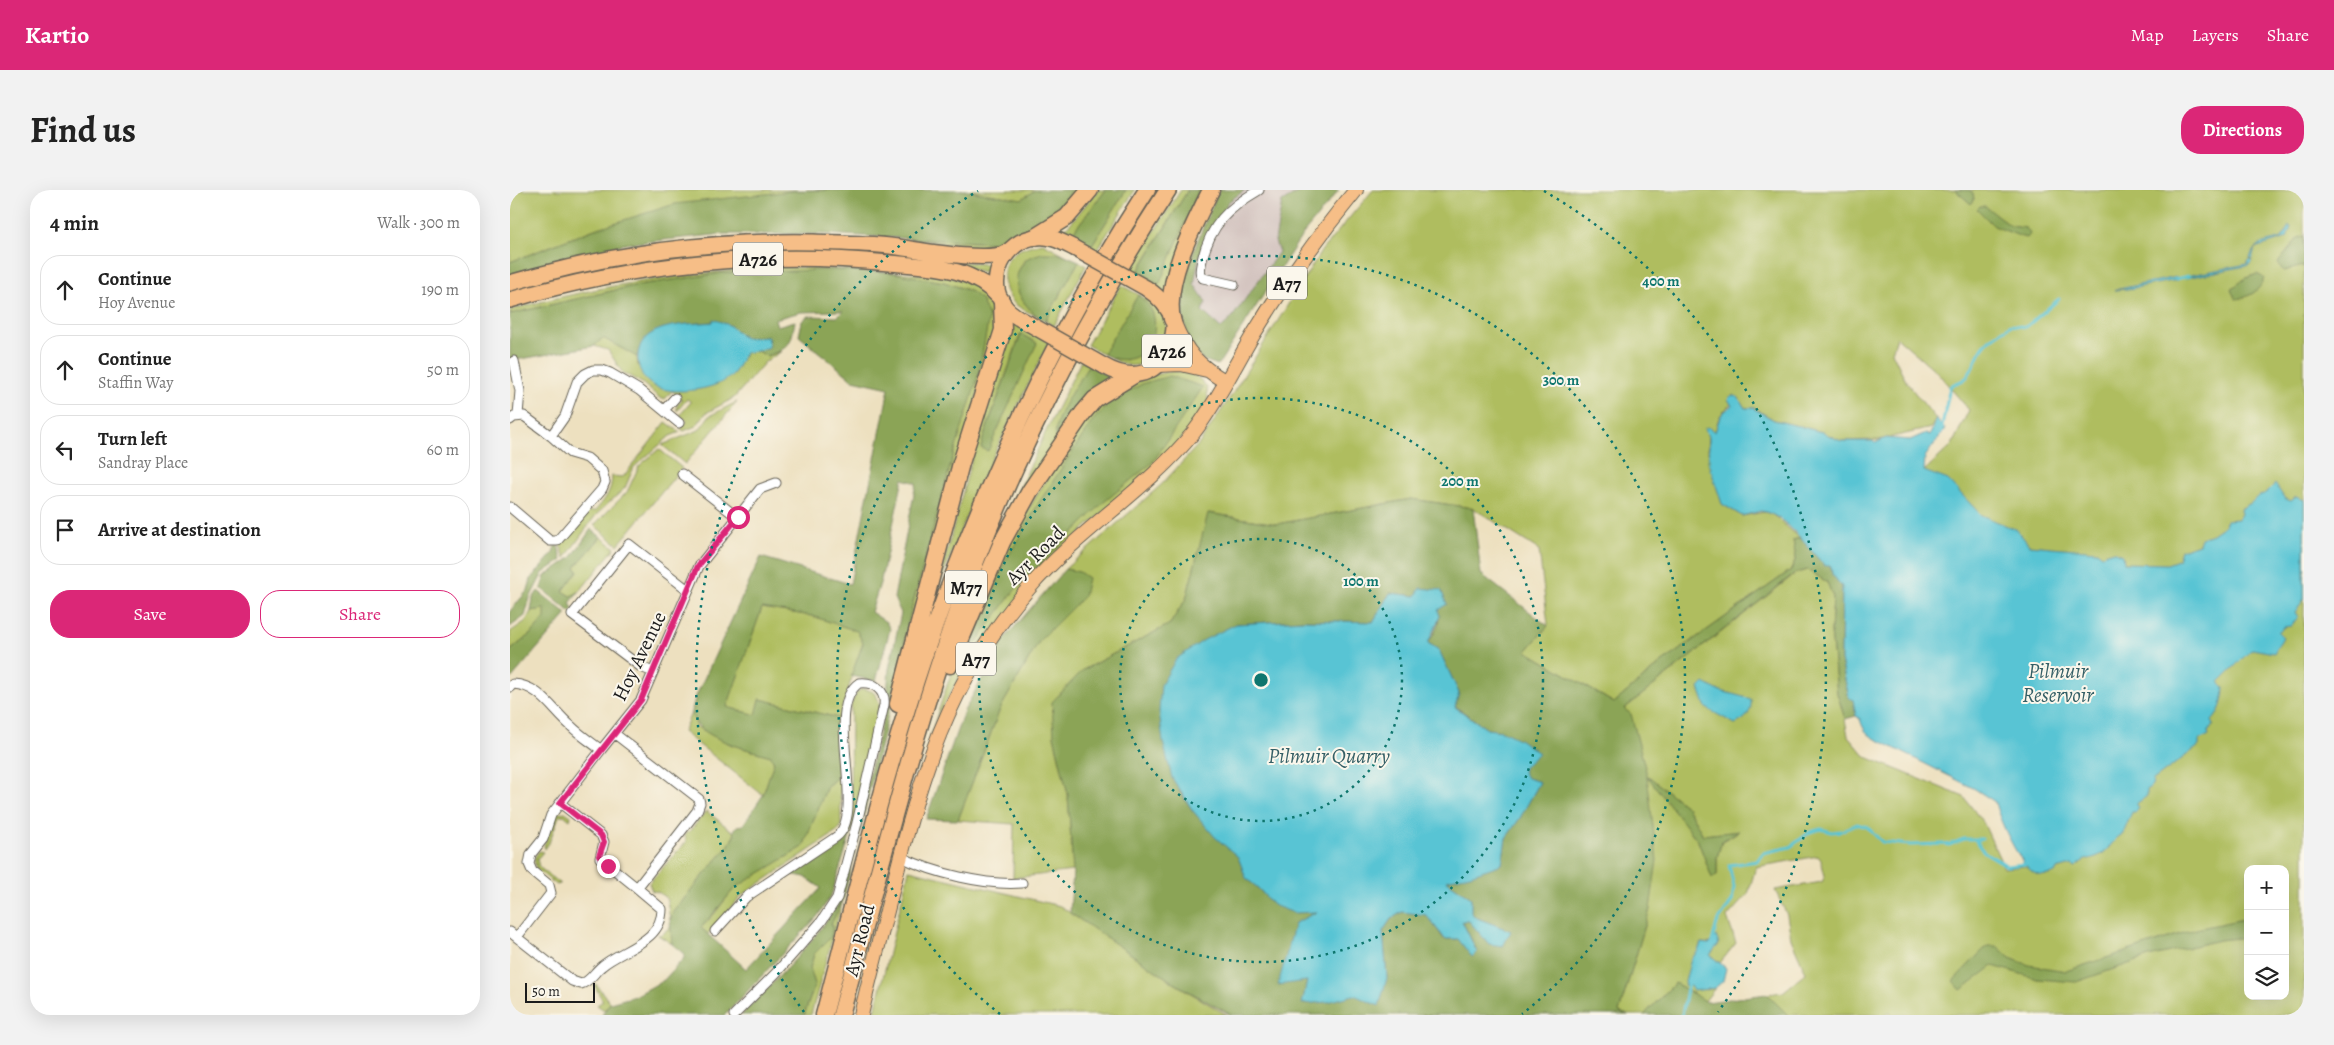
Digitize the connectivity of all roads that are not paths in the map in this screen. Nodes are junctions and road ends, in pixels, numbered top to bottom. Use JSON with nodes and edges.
{"nodes":[{"id":1,"x":1090,"y":190,"type":"edge"},
{"id":2,"x":1147,"y":190,"type":"edge"},
{"id":3,"x":1168,"y":190,"type":"edge"},
{"id":4,"x":1211,"y":190,"type":"edge"},
{"id":5,"x":1259,"y":190,"type":"edge"},
{"id":6,"x":1356,"y":190,"type":"edge"},
{"id":7,"x":1035,"y":237,"type":"junction"},
{"id":8,"x":1006,"y":253,"type":"junction"},
{"id":9,"x":510,"y":283,"type":"edge"},
{"id":10,"x":1234,"y":285,"type":"dead end"},
{"id":11,"x":510,"y":300,"type":"edge"},
{"id":12,"x":1001,"y":300,"type":"junction"},
{"id":13,"x":1173,"y":321,"type":"junction"},
{"id":14,"x":514,"y":361,"type":"dead end"},
{"id":15,"x":1157,"y":365,"type":"junction"},
{"id":16,"x":1207,"y":371,"type":"junction"},
{"id":17,"x":1134,"y":375,"type":"junction"},
{"id":18,"x":1226,"y":382,"type":"junction"},
{"id":19,"x":674,"y":398,"type":"dead end"},
{"id":20,"x":664,"y":410,"type":"junction"},
{"id":21,"x":514,"y":418,"type":"edge"},
{"id":22,"x":680,"y":423,"type":"dead end"},
{"id":23,"x":551,"y":436,"type":"junction"},
{"id":24,"x":682,"y":474,"type":"dead end"},
{"id":25,"x":776,"y":483,"type":"dead end"},
{"id":26,"x":510,"y":508,"type":"edge"},
{"id":27,"x":738,"y":517,"type":"junction"},
{"id":28,"x":688,"y":590,"type":"junction"},
{"id":29,"x":653,"y":672,"type":"junction"},
{"id":30,"x":510,"y":687,"type":"edge"},
{"id":31,"x":615,"y":734,"type":"junction"},
{"id":32,"x":601,"y":750,"type":"junction"},
{"id":33,"x":560,"y":803,"type":"junction"},
{"id":34,"x":901,"y":857,"type":"junction"},
{"id":35,"x":860,"y":879,"type":"junction"},
{"id":36,"x":1022,"y":882,"type":"dead end"},
{"id":37,"x":637,"y":888,"type":"junction"},
{"id":38,"x":715,"y":931,"type":"dead end"},
{"id":39,"x":513,"y":935,"type":"edge"},
{"id":40,"x":734,"y":1015,"type":"edge"},
{"id":41,"x":824,"y":1015,"type":"edge"},
{"id":42,"x":841,"y":1015,"type":"edge"},
{"id":43,"x":848,"y":1015,"type":"edge"},
{"id":44,"x":861,"y":1015,"type":"edge"}],
"edges":[{"from":1,"to":7,"type":"highway"},
{"from":2,"to":35,"type":"highway","number":"M77"},
{"from":3,"to":42,"type":"highway","number":"M77"},
{"from":4,"to":13,"type":"highway"},
{"from":5,"to":10,"type":"street"},
{"from":6,"to":18,"type":"main road","name":"Ayr Road","number":"A77"},
{"from":7,"to":8,"type":"highway","number":"A726"},
{"from":7,"to":13,"type":"highway","number":"A726","bridge":true},
{"from":8,"to":9,"type":"highway","number":"A726"},
{"from":8,"to":12,"type":"highway"},
{"from":11,"to":12,"type":"highway","number":"A726"},
{"from":12,"to":17,"type":"highway","number":"A726","bridge":true},
{"from":12,"to":35,"type":"highway","number":"M77"},
{"from":13,"to":15,"type":"highway","number":"A726"},
{"from":13,"to":16,"type":"main road","number":"A726"},
{"from":14,"to":21,"type":"street"},
{"from":15,"to":16,"type":"main road","number":"A726"},
{"from":15,"to":17,"type":"highway","number":"A726"},
{"from":16,"to":18,"type":"main road","number":"A726"},
{"from":17,"to":43,"type":"highway","number":"M77"},
{"from":18,"to":34,"type":"main road","name":"Ayr Road","number":"A77"},
{"from":19,"to":20,"type":"street"},
{"from":20,"to":22,"type":"street"},
{"from":20,"to":23,"type":"street"},
{"from":21,"to":23,"type":"street"},
{"from":23,"to":26,"type":"street"},
{"from":24,"to":27,"type":"street"},
{"from":25,"to":27,"type":"street","name":"Hoy Avenue"},
{"from":27,"to":28,"type":"street","name":"Hoy Avenue"},
{"from":28,"to":29,"type":"street","name":"Hoy Avenue"},
{"from":28,"to":29,"type":"street"},
{"from":29,"to":31,"type":"street","name":"Hoy Avenue"},
{"from":30,"to":32,"type":"street"},
{"from":31,"to":32,"type":"street","name":"Hoy Avenue"},
{"from":31,"to":37,"type":"street"},
{"from":32,"to":33,"type":"street","name":"Hoy Avenue"},
{"from":33,"to":37,"type":"street"},
{"from":33,"to":39,"type":"street","name":"Hoy Avenue"},
{"from":34,"to":36,"type":"street"},
{"from":34,"to":44,"type":"main road","name":"Ayr Road","number":"A77"},
{"from":35,"to":41,"type":"highway","number":"M77"},
{"from":37,"to":39,"type":"street"},
{"from":38,"to":40,"type":"street","name":"Ayr Road"}]}
